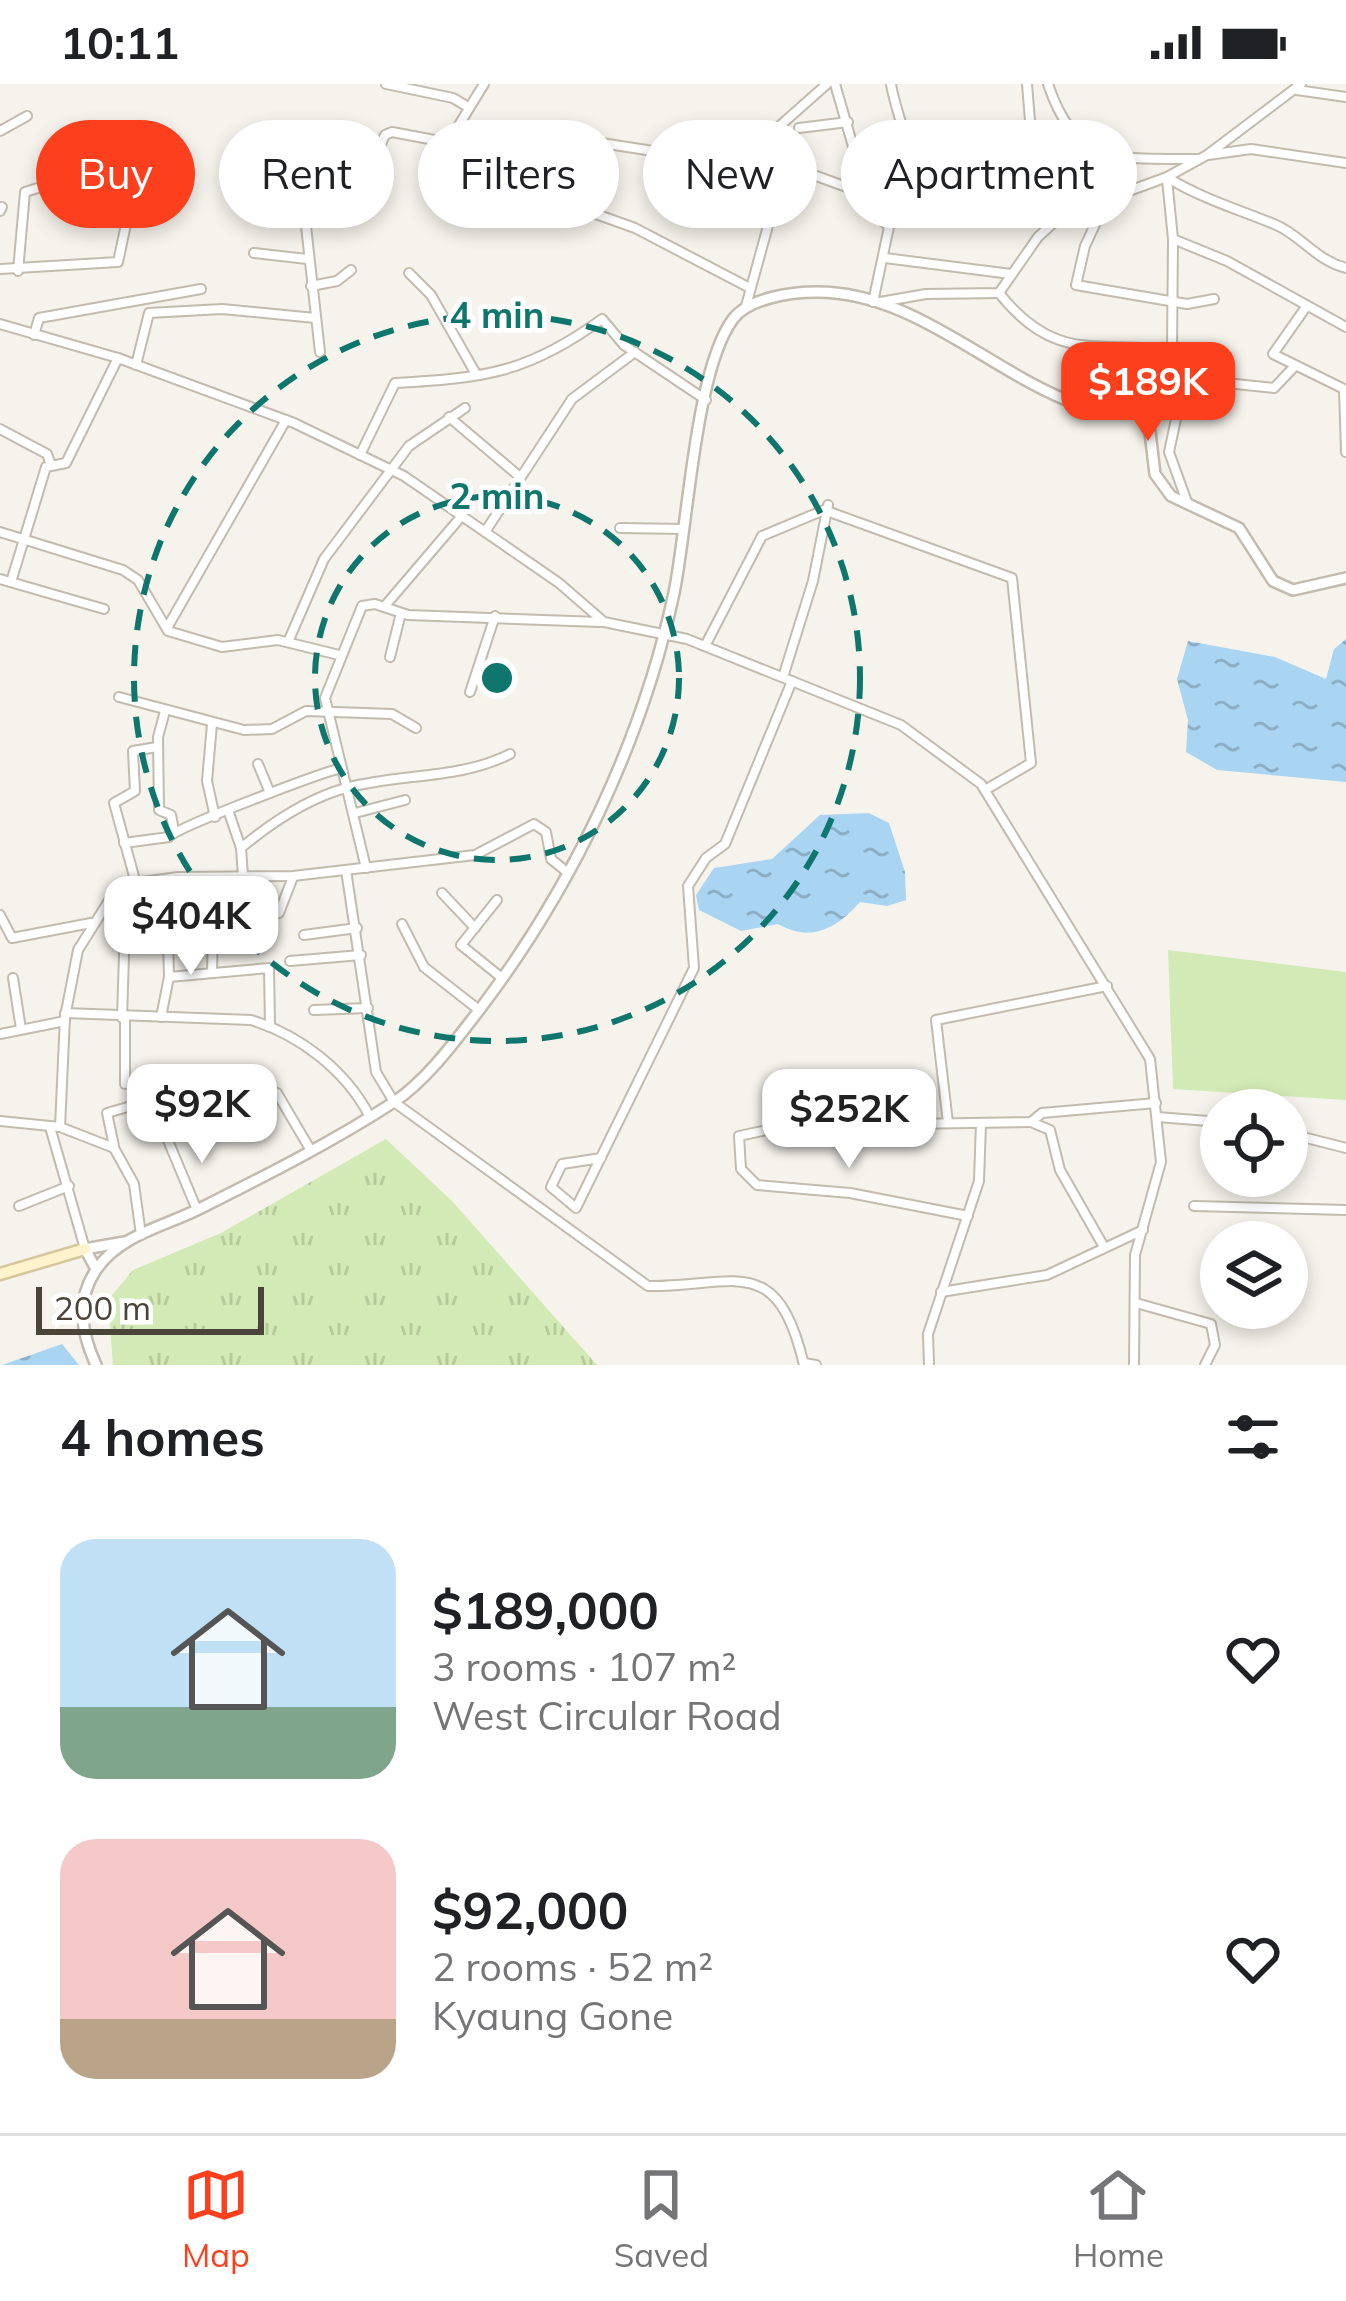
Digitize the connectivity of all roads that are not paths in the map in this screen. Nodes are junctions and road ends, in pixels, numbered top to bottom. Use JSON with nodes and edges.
{"nodes":[{"id":1,"x":386,"y":84,"type":"edge"},
{"id":2,"x":483,"y":84,"type":"edge"},
{"id":3,"x":831,"y":84,"type":"edge"},
{"id":4,"x":891,"y":84,"type":"edge"},
{"id":5,"x":1027,"y":84,"type":"edge"},
{"id":6,"x":1048,"y":84,"type":"edge"},
{"id":7,"x":1299,"y":87,"type":"edge"},
{"id":8,"x":1346,"y":97,"type":"edge"},
{"id":9,"x":469,"y":107,"type":"junction"},
{"id":10,"x":27,"y":116,"type":"dead end"},
{"id":11,"x":460,"y":120,"type":"edge"},
{"id":12,"x":785,"y":120,"type":"edge"},
{"id":13,"x":847,"y":120,"type":"edge"},
{"id":14,"x":899,"y":120,"type":"edge"},
{"id":15,"x":1030,"y":120,"type":"edge"},
{"id":16,"x":0,"y":131,"type":"edge"},
{"id":17,"x":1203,"y":157,"type":"junction"},
{"id":18,"x":1346,"y":164,"type":"edge"},
{"id":19,"x":1167,"y":177,"type":"junction"},
{"id":20,"x":1137,"y":188,"type":"edge"},
{"id":21,"x":36,"y":189,"type":"edge"},
{"id":22,"x":128,"y":215,"type":"joint"},
{"id":23,"x":619,"y":223,"type":"edge"},
{"id":24,"x":125,"y":228,"type":"edge"},
{"id":25,"x":305,"y":228,"type":"edge"},
{"id":26,"x":766,"y":228,"type":"edge"},
{"id":27,"x":887,"y":228,"type":"edge"},
{"id":28,"x":1051,"y":228,"type":"edge"},
{"id":29,"x":1096,"y":228,"type":"edge"},
{"id":30,"x":1173,"y":239,"type":"junction"},
{"id":31,"x":254,"y":253,"type":"dead end"},
{"id":32,"x":885,"y":257,"type":"junction"},
{"id":33,"x":307,"y":259,"type":"junction"},
{"id":34,"x":0,"y":268,"type":"edge"},
{"id":35,"x":1346,"y":268,"type":"edge"},
{"id":36,"x":351,"y":270,"type":"dead end"},
{"id":37,"x":18,"y":271,"type":"junction"},
{"id":38,"x":409,"y":273,"type":"dead end"},
{"id":39,"x":1012,"y":274,"type":"junction"},
{"id":40,"x":311,"y":286,"type":"junction"},
{"id":41,"x":748,"y":287,"type":"junction"},
{"id":42,"x":201,"y":289,"type":"dead end"},
{"id":43,"x":999,"y":293,"type":"junction"},
{"id":44,"x":1172,"y":299,"type":"junction"},
{"id":45,"x":1214,"y":299,"type":"dead end"},
{"id":46,"x":872,"y":304,"type":"junction"},
{"id":47,"x":746,"y":307,"type":"junction"},
{"id":48,"x":1306,"y":307,"type":"junction"},
{"id":49,"x":315,"y":318,"type":"junction"},
{"id":50,"x":0,"y":324,"type":"edge"},
{"id":51,"x":1346,"y":327,"type":"edge"},
{"id":52,"x":34,"y":335,"type":"junction"},
{"id":53,"x":1172,"y":351,"type":"junction"},
{"id":54,"x":320,"y":352,"type":"dead end"},
{"id":55,"x":634,"y":352,"type":"junction"},
{"id":56,"x":1189,"y":355,"type":"dead end"},
{"id":57,"x":118,"y":358,"type":"junction"},
{"id":58,"x":136,"y":365,"type":"junction"},
{"id":59,"x":1293,"y":368,"type":"junction"},
{"id":60,"x":476,"y":374,"type":"junction"},
{"id":61,"x":1185,"y":377,"type":"dead end"},
{"id":62,"x":706,"y":400,"type":"junction"},
{"id":63,"x":1177,"y":402,"type":"junction"},
{"id":64,"x":465,"y":408,"type":"dead end"},
{"id":65,"x":1346,"y":408,"type":"edge"},
{"id":66,"x":449,"y":417,"type":"junction"},
{"id":67,"x":286,"y":420,"type":"junction"},
{"id":68,"x":0,"y":429,"type":"edge"},
{"id":69,"x":1346,"y":452,"type":"edge"},
{"id":70,"x":360,"y":455,"type":"junction"},
{"id":71,"x":51,"y":465,"type":"junction"},
{"id":72,"x":394,"y":472,"type":"junction"},
{"id":73,"x":519,"y":476,"type":"junction"},
{"id":74,"x":1189,"y":506,"type":"junction"},
{"id":75,"x":828,"y":508,"type":"junction"},
{"id":76,"x":460,"y":518,"type":"junction"},
{"id":77,"x":620,"y":528,"type":"dead end"},
{"id":78,"x":686,"y":530,"type":"junction"},
{"id":79,"x":0,"y":532,"type":"edge"},
{"id":80,"x":485,"y":532,"type":"junction"},
{"id":81,"x":24,"y":536,"type":"junction"},
{"id":82,"x":1346,"y":578,"type":"edge"},
{"id":83,"x":5,"y":581,"type":"edge"},
{"id":84,"x":384,"y":607,"type":"junction"},
{"id":85,"x":104,"y":609,"type":"dead end"},
{"id":86,"x":401,"y":613,"type":"junction"},
{"id":87,"x":495,"y":616,"type":"junction"},
{"id":88,"x":604,"y":622,"type":"junction"},
{"id":89,"x":167,"y":628,"type":"junction"},
{"id":90,"x":664,"y":632,"type":"junction"},
{"id":91,"x":288,"y":642,"type":"junction"},
{"id":92,"x":705,"y":646,"type":"junction"},
{"id":93,"x":340,"y":655,"type":"junction"},
{"id":94,"x":390,"y":657,"type":"dead end"},
{"id":95,"x":787,"y":679,"type":"junction"},
{"id":96,"x":470,"y":692,"type":"dead end"},
{"id":97,"x":119,"y":697,"type":"dead end"},
{"id":98,"x":165,"y":711,"type":"junction"},
{"id":99,"x":329,"y":715,"type":"junction"},
{"id":100,"x":212,"y":723,"type":"junction"},
{"id":101,"x":416,"y":728,"type":"dead end"},
{"id":102,"x":157,"y":747,"type":"junction"},
{"id":103,"x":510,"y":754,"type":"dead end"},
{"id":104,"x":258,"y":764,"type":"dead end"},
{"id":105,"x":341,"y":768,"type":"junction"},
{"id":106,"x":346,"y":788,"type":"junction"},
{"id":107,"x":985,"y":790,"type":"junction"},
{"id":108,"x":270,"y":793,"type":"junction"},
{"id":109,"x":405,"y":800,"type":"dead end"},
{"id":110,"x":230,"y":813,"type":"junction"},
{"id":111,"x":355,"y":813,"type":"junction"},
{"id":112,"x":215,"y":817,"type":"junction"},
{"id":113,"x":174,"y":830,"type":"junction"},
{"id":114,"x":124,"y":843,"type":"junction"},
{"id":115,"x":241,"y":848,"type":"junction"},
{"id":116,"x":366,"y":868,"type":"junction"},
{"id":117,"x":346,"y":870,"type":"junction"},
{"id":118,"x":567,"y":872,"type":"junction"},
{"id":119,"x":243,"y":876,"type":"junction"},
{"id":120,"x":293,"y":876,"type":"junction"},
{"id":121,"x":135,"y":880,"type":"junction"},
{"id":122,"x":442,"y":893,"type":"dead end"},
{"id":123,"x":496,"y":900,"type":"dead end"},
{"id":124,"x":0,"y":915,"type":"edge"},
{"id":125,"x":92,"y":923,"type":"junction"},
{"id":126,"x":125,"y":923,"type":"dead end"},
{"id":127,"x":402,"y":924,"type":"dead end"},
{"id":128,"x":357,"y":928,"type":"junction"},
{"id":129,"x":475,"y":928,"type":"junction"},
{"id":130,"x":304,"y":935,"type":"dead end"},
{"id":131,"x":168,"y":937,"type":"dead end"},
{"id":132,"x":361,"y":955,"type":"junction"},
{"id":133,"x":290,"y":961,"type":"dead end"},
{"id":134,"x":212,"y":973,"type":"junction"},
{"id":135,"x":169,"y":976,"type":"junction"},
{"id":136,"x":13,"y":978,"type":"dead end"},
{"id":137,"x":502,"y":978,"type":"junction"},
{"id":138,"x":1107,"y":986,"type":"junction"},
{"id":139,"x":368,"y":1008,"type":"junction"},
{"id":140,"x":314,"y":1010,"type":"dead end"},
{"id":141,"x":479,"y":1010,"type":"junction"},
{"id":142,"x":65,"y":1017,"type":"junction"},
{"id":143,"x":161,"y":1017,"type":"junction"},
{"id":144,"x":123,"y":1018,"type":"junction"},
{"id":145,"x":271,"y":1026,"type":"junction"},
{"id":146,"x":21,"y":1029,"type":"junction"},
{"id":147,"x":0,"y":1034,"type":"edge"},
{"id":148,"x":125,"y":1084,"type":"dead end"},
{"id":149,"x":277,"y":1093,"type":"dead end"},
{"id":150,"x":145,"y":1102,"type":"dead end"},
{"id":151,"x":394,"y":1102,"type":"junction"},
{"id":152,"x":1156,"y":1103,"type":"junction"},
{"id":153,"x":368,"y":1115,"type":"junction"},
{"id":154,"x":1157,"y":1118,"type":"junction"},
{"id":155,"x":0,"y":1121,"type":"edge"},
{"id":156,"x":1200,"y":1121,"type":"edge"},
{"id":157,"x":981,"y":1122,"type":"junction"},
{"id":158,"x":1031,"y":1122,"type":"junction"},
{"id":159,"x":948,"y":1123,"type":"junction"},
{"id":160,"x":55,"y":1126,"type":"junction"},
{"id":161,"x":167,"y":1138,"type":"dead end"},
{"id":162,"x":1308,"y":1138,"type":"edge"},
{"id":163,"x":114,"y":1148,"type":"junction"},
{"id":164,"x":1346,"y":1148,"type":"edge"},
{"id":165,"x":310,"y":1149,"type":"junction"},
{"id":166,"x":601,"y":1158,"type":"junction"},
{"id":167,"x":69,"y":1186,"type":"junction"},
{"id":168,"x":19,"y":1206,"type":"dead end"},
{"id":169,"x":1194,"y":1206,"type":"dead end"},
{"id":170,"x":197,"y":1210,"type":"junction"},
{"id":171,"x":1346,"y":1210,"type":"edge"},
{"id":172,"x":968,"y":1216,"type":"junction"},
{"id":173,"x":1143,"y":1231,"type":"junction"},
{"id":174,"x":141,"y":1235,"type":"junction"},
{"id":175,"x":124,"y":1242,"type":"junction"},
{"id":176,"x":1104,"y":1247,"type":"junction"},
{"id":177,"x":85,"y":1249,"type":"junction"},
{"id":178,"x":96,"y":1269,"type":"junction"},
{"id":179,"x":0,"y":1273,"type":"edge"},
{"id":180,"x":941,"y":1292,"type":"junction"},
{"id":181,"x":1136,"y":1304,"type":"junction"},
{"id":182,"x":804,"y":1364,"type":"edge"},
{"id":183,"x":97,"y":1365,"type":"edge"},
{"id":184,"x":816,"y":1365,"type":"edge"},
{"id":185,"x":929,"y":1365,"type":"edge"},
{"id":186,"x":1134,"y":1365,"type":"edge"},
{"id":187,"x":1204,"y":1365,"type":"edge"}],
"edges":[{"from":1,"to":9,"type":"street"},
{"from":2,"to":9,"type":"street"},
{"from":3,"to":12,"type":"street"},
{"from":3,"to":13,"type":"street"},
{"from":4,"to":14,"type":"street"},
{"from":5,"to":15,"type":"street"},
{"from":6,"to":17,"type":"street"},
{"from":7,"to":8,"type":"street"},
{"from":7,"to":17,"type":"street"},
{"from":9,"to":11,"type":"street"},
{"from":10,"to":16,"type":"street"},
{"from":17,"to":18,"type":"street"},
{"from":17,"to":19,"type":"street"},
{"from":19,"to":20,"type":"street"},
{"from":19,"to":30,"type":"street"},
{"from":19,"to":35,"type":"street"},
{"from":21,"to":37,"type":"street"},
{"from":22,"to":22,"type":"street"},
{"from":23,"to":41,"type":"street"},
{"from":24,"to":37,"type":"street"},
{"from":25,"to":33,"type":"street"},
{"from":26,"to":41,"type":"street"},
{"from":27,"to":32,"type":"street"},
{"from":28,"to":39,"type":"street"},
{"from":29,"to":44,"type":"street"},
{"from":30,"to":44,"type":"street"},
{"from":30,"to":48,"type":"street"},
{"from":31,"to":33,"type":"street"},
{"from":32,"to":39,"type":"street"},
{"from":32,"to":46,"type":"street"},
{"from":33,"to":40,"type":"street"},
{"from":34,"to":37,"type":"street"},
{"from":36,"to":40,"type":"street"},
{"from":38,"to":60,"type":"street"},
{"from":39,"to":43,"type":"street"},
{"from":40,"to":49,"type":"street"},
{"from":41,"to":47,"type":"street"},
{"from":42,"to":52,"type":"street"},
{"from":43,"to":46,"type":"street"},
{"from":43,"to":53,"type":"street"},
{"from":44,"to":45,"type":"street"},
{"from":44,"to":53,"type":"street"},
{"from":46,"to":47,"type":"street"},
{"from":46,"to":74,"type":"street"},
{"from":47,"to":62,"type":"street"},
{"from":48,"to":51,"type":"street"},
{"from":48,"to":59,"type":"street"},
{"from":49,"to":54,"type":"street"},
{"from":49,"to":58,"type":"street"},
{"from":50,"to":52,"type":"street"},
{"from":52,"to":57,"type":"street"},
{"from":53,"to":56,"type":"street"},
{"from":55,"to":60,"type":"street"},
{"from":55,"to":62,"type":"street"},
{"from":55,"to":73,"type":"street"},
{"from":57,"to":58,"type":"street"},
{"from":57,"to":71,"type":"street"},
{"from":58,"to":67,"type":"street"},
{"from":59,"to":63,"type":"street"},
{"from":59,"to":65,"type":"street"},
{"from":60,"to":70,"type":"street"},
{"from":61,"to":63,"type":"street"},
{"from":62,"to":78,"type":"street"},
{"from":63,"to":74,"type":"street"},
{"from":64,"to":66,"type":"street"},
{"from":65,"to":69,"type":"street"},
{"from":66,"to":72,"type":"street"},
{"from":66,"to":73,"type":"street"},
{"from":67,"to":70,"type":"street"},
{"from":67,"to":89,"type":"street"},
{"from":68,"to":71,"type":"street"},
{"from":70,"to":72,"type":"street"},
{"from":71,"to":81,"type":"street"},
{"from":72,"to":76,"type":"street"},
{"from":72,"to":91,"type":"street"},
{"from":73,"to":80,"type":"street"},
{"from":74,"to":82,"type":"street"},
{"from":75,"to":92,"type":"street"},
{"from":75,"to":95,"type":"street"},
{"from":75,"to":107,"type":"street"},
{"from":76,"to":80,"type":"street"},
{"from":76,"to":84,"type":"street"},
{"from":77,"to":78,"type":"street"},
{"from":78,"to":90,"type":"street"},
{"from":79,"to":81,"type":"street"},
{"from":80,"to":88,"type":"street"},
{"from":81,"to":83,"type":"street"},
{"from":81,"to":89,"type":"street"},
{"from":83,"to":85,"type":"street"},
{"from":84,"to":86,"type":"street"},
{"from":84,"to":93,"type":"street"},
{"from":86,"to":87,"type":"street"},
{"from":86,"to":94,"type":"street"},
{"from":87,"to":88,"type":"street"},
{"from":87,"to":96,"type":"street"},
{"from":88,"to":90,"type":"street"},
{"from":89,"to":91,"type":"street"},
{"from":90,"to":92,"type":"street"},
{"from":90,"to":118,"type":"street"},
{"from":91,"to":93,"type":"street"},
{"from":92,"to":95,"type":"street"},
{"from":93,"to":99,"type":"street"},
{"from":95,"to":107,"type":"street"},
{"from":95,"to":166,"type":"street"},
{"from":97,"to":98,"type":"street"},
{"from":98,"to":100,"type":"street"},
{"from":98,"to":102,"type":"street"},
{"from":99,"to":100,"type":"street"},
{"from":99,"to":101,"type":"street"},
{"from":99,"to":105,"type":"street"},
{"from":100,"to":112,"type":"street"},
{"from":102,"to":113,"type":"street"},
{"from":102,"to":114,"type":"street"},
{"from":103,"to":106,"type":"street"},
{"from":104,"to":108,"type":"street"},
{"from":105,"to":106,"type":"street"},
{"from":105,"to":108,"type":"street"},
{"from":106,"to":111,"type":"street"},
{"from":106,"to":115,"type":"street"},
{"from":107,"to":138,"type":"street"},
{"from":108,"to":110,"type":"street"},
{"from":109,"to":111,"type":"street"},
{"from":110,"to":112,"type":"street"},
{"from":110,"to":115,"type":"street"},
{"from":111,"to":116,"type":"street"},
{"from":112,"to":113,"type":"street"},
{"from":113,"to":114,"type":"street"},
{"from":114,"to":121,"type":"street"},
{"from":115,"to":119,"type":"street"},
{"from":116,"to":117,"type":"street"},
{"from":116,"to":118,"type":"street"},
{"from":117,"to":120,"type":"street"},
{"from":117,"to":128,"type":"street"},
{"from":118,"to":137,"type":"street"},
{"from":119,"to":120,"type":"street"},
{"from":119,"to":121,"type":"street"},
{"from":120,"to":134,"type":"street"},
{"from":121,"to":125,"type":"street"},
{"from":122,"to":129,"type":"street"},
{"from":123,"to":129,"type":"street"},
{"from":124,"to":125,"type":"street"},
{"from":125,"to":142,"type":"street"},
{"from":126,"to":144,"type":"street"},
{"from":127,"to":141,"type":"street"},
{"from":128,"to":130,"type":"street"},
{"from":128,"to":132,"type":"street"},
{"from":129,"to":137,"type":"street"},
{"from":131,"to":135,"type":"street"},
{"from":132,"to":133,"type":"street"},
{"from":132,"to":139,"type":"street"},
{"from":134,"to":135,"type":"street"},
{"from":134,"to":145,"type":"street"},
{"from":135,"to":143,"type":"street"},
{"from":136,"to":146,"type":"street"},
{"from":137,"to":141,"type":"street"},
{"from":138,"to":152,"type":"street"},
{"from":138,"to":159,"type":"street"},
{"from":139,"to":140,"type":"street"},
{"from":139,"to":151,"type":"street"},
{"from":141,"to":151,"type":"street"},
{"from":142,"to":144,"type":"street"},
{"from":142,"to":146,"type":"street"},
{"from":142,"to":160,"type":"street"},
{"from":143,"to":144,"type":"street"},
{"from":143,"to":145,"type":"street"},
{"from":144,"to":148,"type":"street"},
{"from":145,"to":153,"type":"street"},
{"from":146,"to":147,"type":"street"},
{"from":149,"to":165,"type":"street"},
{"from":150,"to":163,"type":"street"},
{"from":151,"to":153,"type":"street"},
{"from":151,"to":182,"type":"street"},
{"from":152,"to":154,"type":"street"},
{"from":152,"to":158,"type":"street"},
{"from":153,"to":165,"type":"street"},
{"from":154,"to":156,"type":"street"},
{"from":154,"to":173,"type":"street"},
{"from":155,"to":160,"type":"street"},
{"from":157,"to":158,"type":"street"},
{"from":157,"to":159,"type":"street"},
{"from":157,"to":172,"type":"street"},
{"from":158,"to":176,"type":"street"},
{"from":159,"to":172,"type":"street"},
{"from":160,"to":163,"type":"street"},
{"from":160,"to":167,"type":"street"},
{"from":161,"to":170,"type":"street"},
{"from":162,"to":164,"type":"street"},
{"from":163,"to":174,"type":"street"},
{"from":165,"to":170,"type":"street"},
{"from":166,"to":166,"type":"street"},
{"from":167,"to":168,"type":"street"},
{"from":167,"to":177,"type":"street"},
{"from":169,"to":171,"type":"street"},
{"from":170,"to":174,"type":"street"},
{"from":172,"to":180,"type":"street"},
{"from":173,"to":176,"type":"street"},
{"from":173,"to":181,"type":"street"},
{"from":174,"to":175,"type":"street"},
{"from":175,"to":177,"type":"street"},
{"from":175,"to":178,"type":"street"},
{"from":176,"to":180,"type":"street"},
{"from":177,"to":178,"type":"street"},
{"from":177,"to":179,"type":"main road"},
{"from":178,"to":183,"type":"street"},
{"from":180,"to":185,"type":"street"},
{"from":181,"to":186,"type":"street"},
{"from":181,"to":187,"type":"street"},
{"from":182,"to":184,"type":"street"}]}
